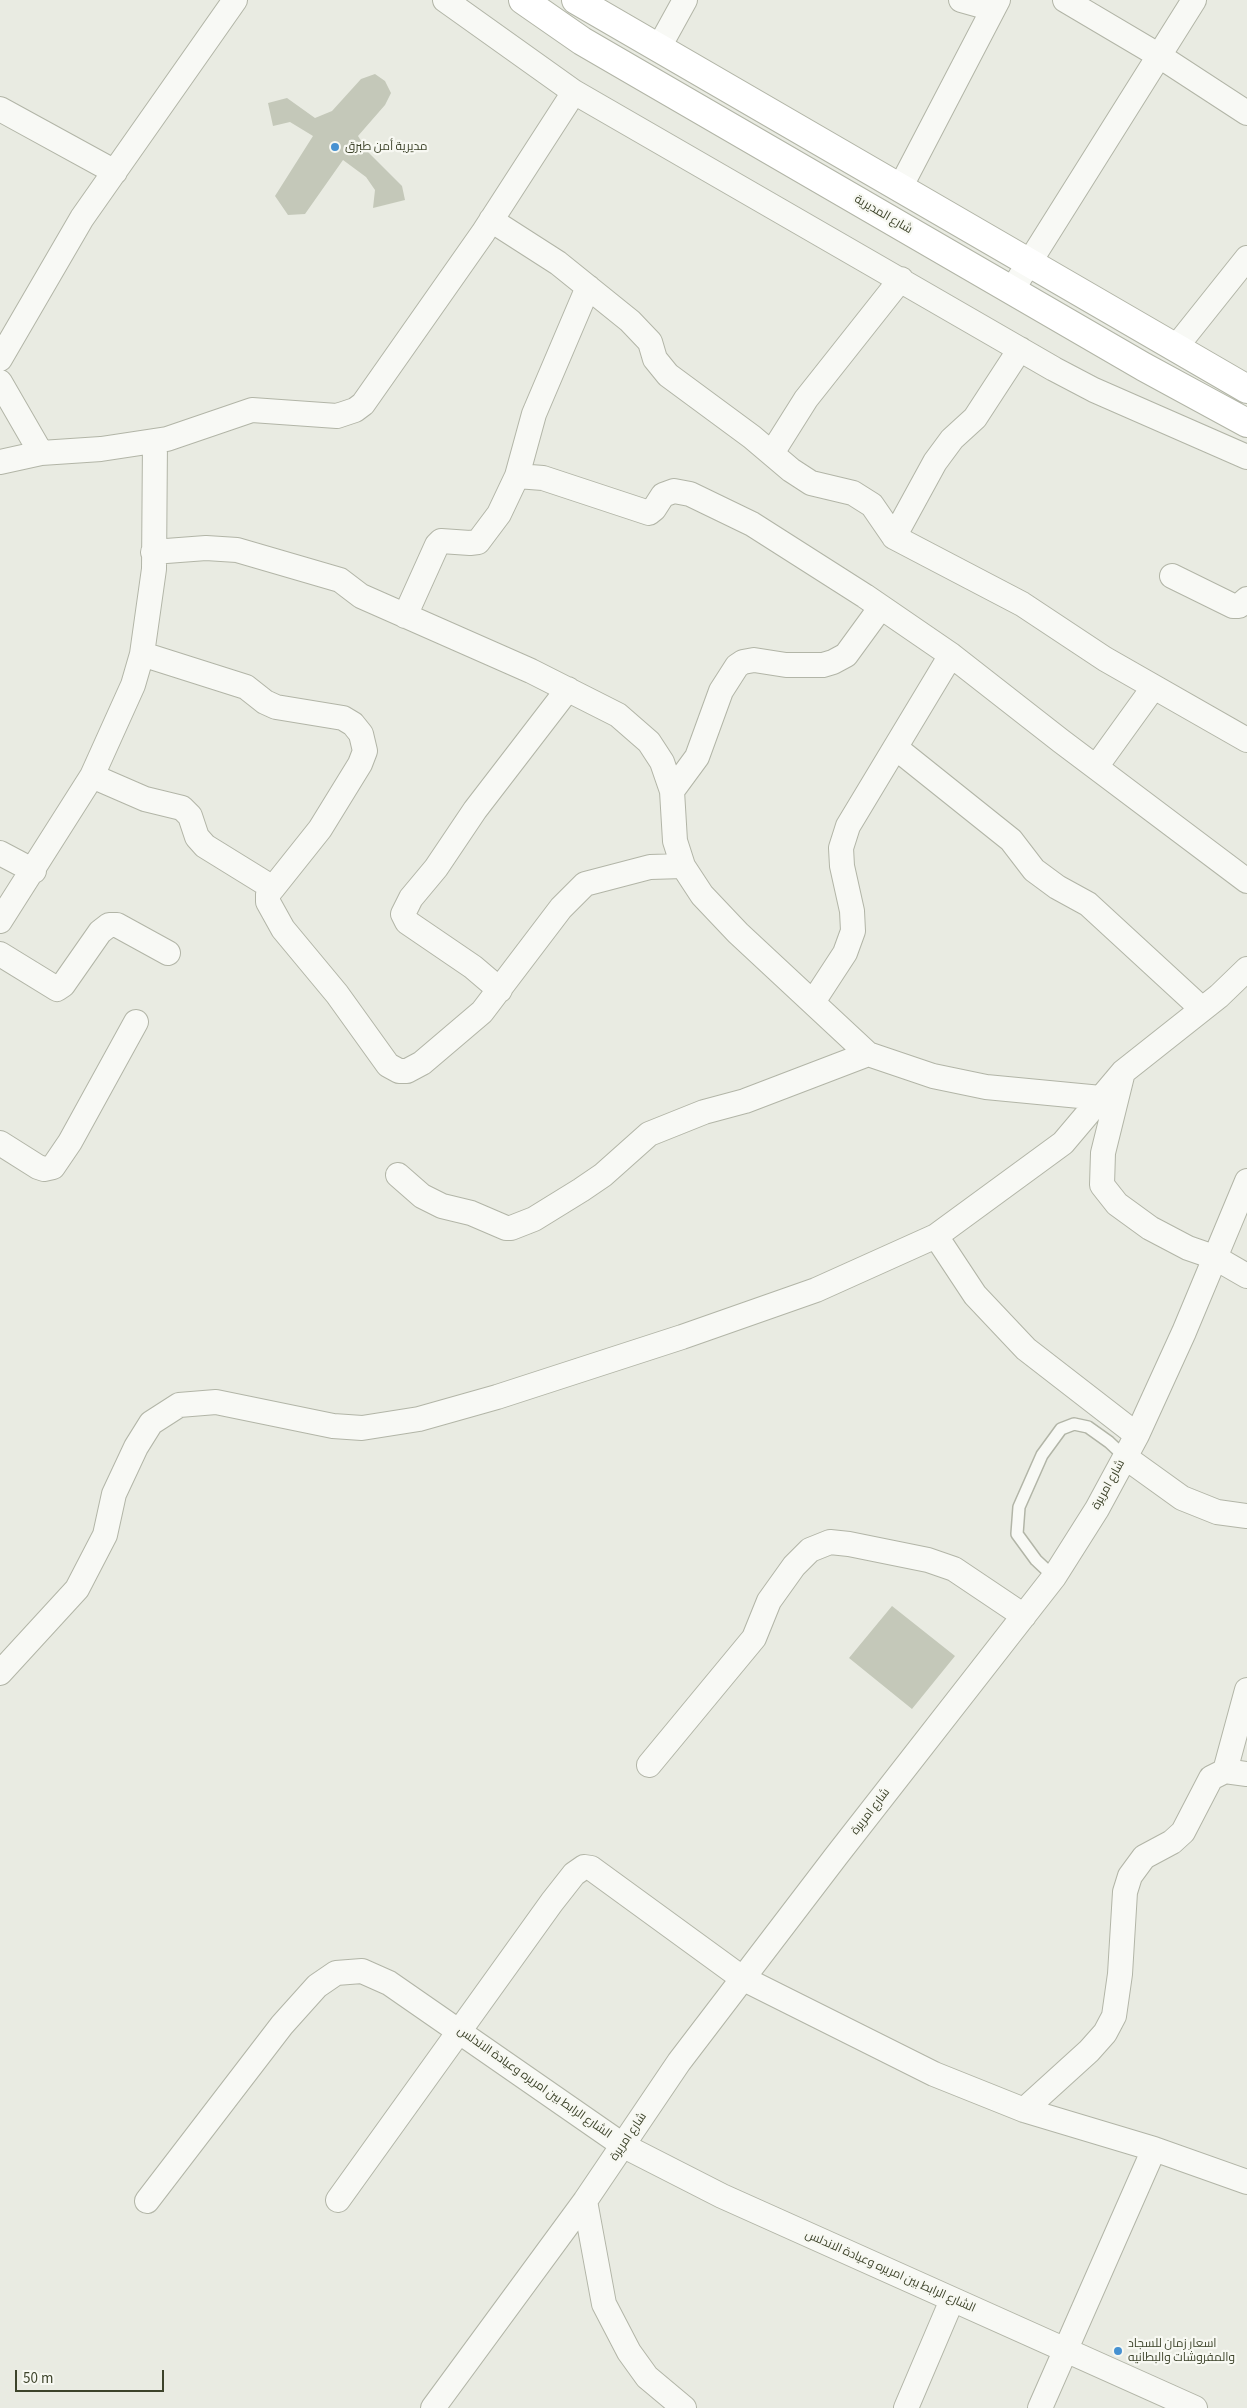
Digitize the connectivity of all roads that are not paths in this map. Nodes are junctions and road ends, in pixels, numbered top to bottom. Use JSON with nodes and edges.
{"nodes":[{"id":1,"x":235,"y":0,"type":"edge"},
{"id":2,"x":444,"y":0,"type":"edge"},
{"id":3,"x":523,"y":0,"type":"edge"},
{"id":4,"x":576,"y":0,"type":"edge"},
{"id":5,"x":685,"y":0,"type":"edge"},
{"id":6,"x":961,"y":0,"type":"edge"},
{"id":7,"x":1065,"y":0,"type":"edge"},
{"id":8,"x":1194,"y":0,"type":"edge"},
{"id":9,"x":995,"y":4,"type":"edge"},
{"id":10,"x":658,"y":49,"type":"junction"},
{"id":11,"x":1158,"y":55,"type":"junction"},
{"id":12,"x":574,"y":92,"type":"junction"},
{"id":13,"x":0,"y":109,"type":"edge"},
{"id":14,"x":1247,"y":113,"type":"edge"},
{"id":15,"x":114,"y":172,"type":"junction"},
{"id":16,"x":900,"y":188,"type":"junction"},
{"id":17,"x":491,"y":220,"type":"junction"},
{"id":18,"x":1247,"y":258,"type":"edge"},
{"id":19,"x":1028,"y":264,"type":"junction"},
{"id":20,"x":901,"y":279,"type":"junction"},
{"id":21,"x":588,"y":287,"type":"junction"},
{"id":22,"x":1012,"y":290,"type":"junction"},
{"id":23,"x":1176,"y":347,"type":"junction"},
{"id":24,"x":1020,"y":349,"type":"junction"},
{"id":25,"x":0,"y":359,"type":"edge"},
{"id":26,"x":0,"y":382,"type":"edge"},
{"id":27,"x":1247,"y":389,"type":"edge"},
{"id":28,"x":1247,"y":423,"type":"edge"},
{"id":29,"x":155,"y":440,"type":"junction"},
{"id":30,"x":40,"y":453,"type":"junction"},
{"id":31,"x":772,"y":454,"type":"junction"},
{"id":32,"x":1247,"y":457,"type":"edge"},
{"id":33,"x":0,"y":462,"type":"edge"},
{"id":34,"x":517,"y":476,"type":"junction"},
{"id":35,"x":894,"y":537,"type":"junction"},
{"id":36,"x":153,"y":552,"type":"junction"},
{"id":37,"x":1172,"y":576,"type":"dead end"},
{"id":38,"x":1247,"y":599,"type":"edge"},
{"id":39,"x":881,"y":607,"type":"junction"},
{"id":40,"x":406,"y":616,"type":"junction"},
{"id":41,"x":142,"y":654,"type":"junction"},
{"id":42,"x":951,"y":655,"type":"junction"},
{"id":43,"x":1153,"y":688,"type":"junction"},
{"id":44,"x":568,"y":689,"type":"junction"},
{"id":45,"x":1247,"y":740,"type":"edge"},
{"id":46,"x":896,"y":748,"type":"junction"},
{"id":47,"x":1096,"y":767,"type":"junction"},
{"id":48,"x":92,"y":776,"type":"junction"},
{"id":49,"x":672,"y":791,"type":"junction"},
{"id":50,"x":0,"y":853,"type":"edge"},
{"id":51,"x":683,"y":866,"type":"junction"},
{"id":52,"x":34,"y":871,"type":"junction"},
{"id":53,"x":1247,"y":881,"type":"edge"},
{"id":54,"x":273,"y":888,"type":"junction"},
{"id":55,"x":0,"y":921,"type":"edge"},
{"id":56,"x":168,"y":953,"type":"dead end"},
{"id":57,"x":0,"y":954,"type":"edge"},
{"id":58,"x":1247,"y":969,"type":"edge"},
{"id":59,"x":500,"y":990,"type":"junction"},
{"id":60,"x":813,"y":1002,"type":"junction"},
{"id":61,"x":1201,"y":1008,"type":"junction"},
{"id":62,"x":136,"y":1022,"type":"dead end"},
{"id":63,"x":868,"y":1054,"type":"junction"},
{"id":64,"x":1123,"y":1072,"type":"junction"},
{"id":65,"x":1101,"y":1098,"type":"junction"},
{"id":66,"x":0,"y":1143,"type":"edge"},
{"id":67,"x":398,"y":1175,"type":"dead end"},
{"id":68,"x":1247,"y":1181,"type":"edge"},
{"id":69,"x":936,"y":1236,"type":"junction"},
{"id":70,"x":1214,"y":1257,"type":"junction"},
{"id":71,"x":1247,"y":1276,"type":"edge"},
{"id":72,"x":1136,"y":1435,"type":"junction"},
{"id":73,"x":1125,"y":1457,"type":"junction"},
{"id":74,"x":1247,"y":1516,"type":"edge"},
{"id":75,"x":1054,"y":1577,"type":"junction"},
{"id":76,"x":1024,"y":1616,"type":"junction"},
{"id":77,"x":0,"y":1673,"type":"edge"},
{"id":78,"x":1247,"y":1690,"type":"edge"},
{"id":79,"x":649,"y":1765,"type":"dead end"},
{"id":80,"x":1236,"y":1773,"type":"edge"},
{"id":81,"x":742,"y":1978,"type":"junction"},
{"id":82,"x":459,"y":2030,"type":"junction"},
{"id":83,"x":1024,"y":2110,"type":"junction"},
{"id":84,"x":624,"y":2146,"type":"junction"},
{"id":85,"x":1154,"y":2149,"type":"junction"},
{"id":86,"x":1247,"y":2182,"type":"edge"},
{"id":87,"x":338,"y":2200,"type":"dead end"},
{"id":88,"x":147,"y":2201,"type":"dead end"},
{"id":89,"x":585,"y":2201,"type":"junction"},
{"id":90,"x":952,"y":2300,"type":"junction"},
{"id":91,"x":1067,"y":2350,"type":"junction"},
{"id":92,"x":433,"y":2408,"type":"edge"},
{"id":93,"x":684,"y":2408,"type":"edge"},
{"id":94,"x":906,"y":2408,"type":"edge"},
{"id":95,"x":1040,"y":2408,"type":"edge"},
{"id":96,"x":1195,"y":2408,"type":"edge"}],
"edges":[{"from":1,"to":15,"type":"street"},
{"from":2,"to":12,"type":"street"},
{"from":3,"to":22,"type":"main road","name":"شارع المديرية"},
{"from":4,"to":10,"type":"main road"},
{"from":5,"to":10,"type":"street"},
{"from":6,"to":9,"type":"street"},
{"from":7,"to":11,"type":"street"},
{"from":8,"to":11,"type":"street"},
{"from":9,"to":16,"type":"street"},
{"from":10,"to":16,"type":"main road"},
{"from":11,"to":14,"type":"street"},
{"from":11,"to":19,"type":"street"},
{"from":12,"to":17,"type":"street"},
{"from":12,"to":20,"type":"street"},
{"from":13,"to":15,"type":"street"},
{"from":15,"to":25,"type":"street"},
{"from":16,"to":19,"type":"main road"},
{"from":17,"to":21,"type":"street"},
{"from":17,"to":29,"type":"street"},
{"from":18,"to":23,"type":"street"},
{"from":19,"to":22,"type":"street"},
{"from":19,"to":23,"type":"main road"},
{"from":20,"to":24,"type":"street"},
{"from":20,"to":31,"type":"street"},
{"from":21,"to":31,"type":"street"},
{"from":21,"to":34,"type":"street"},
{"from":22,"to":28,"type":"main road","name":"شارع المديرية"},
{"from":23,"to":27,"type":"main road"},
{"from":24,"to":32,"type":"street"},
{"from":24,"to":35,"type":"street"},
{"from":26,"to":30,"type":"street"},
{"from":29,"to":30,"type":"street"},
{"from":29,"to":36,"type":"street"},
{"from":30,"to":33,"type":"street"},
{"from":31,"to":35,"type":"street"},
{"from":34,"to":39,"type":"street"},
{"from":34,"to":40,"type":"street"},
{"from":35,"to":43,"type":"street"},
{"from":36,"to":40,"type":"street"},
{"from":36,"to":41,"type":"street"},
{"from":37,"to":38,"type":"street"},
{"from":39,"to":42,"type":"street"},
{"from":39,"to":49,"type":"street"},
{"from":40,"to":44,"type":"street"},
{"from":41,"to":48,"type":"street"},
{"from":41,"to":54,"type":"street"},
{"from":42,"to":46,"type":"street"},
{"from":42,"to":47,"type":"street"},
{"from":43,"to":45,"type":"street"},
{"from":43,"to":47,"type":"street"},
{"from":44,"to":49,"type":"street"},
{"from":44,"to":59,"type":"street"},
{"from":46,"to":60,"type":"street"},
{"from":46,"to":61,"type":"street"},
{"from":47,"to":53,"type":"street"},
{"from":48,"to":52,"type":"street"},
{"from":48,"to":54,"type":"street"},
{"from":49,"to":51,"type":"street"},
{"from":50,"to":52,"type":"street"},
{"from":51,"to":59,"type":"street"},
{"from":51,"to":60,"type":"street"},
{"from":52,"to":55,"type":"street"},
{"from":54,"to":59,"type":"street"},
{"from":56,"to":57,"type":"street"},
{"from":58,"to":61,"type":"street"},
{"from":60,"to":63,"type":"street"},
{"from":61,"to":64,"type":"street"},
{"from":62,"to":66,"type":"street"},
{"from":63,"to":65,"type":"street"},
{"from":63,"to":67,"type":"street"},
{"from":64,"to":65,"type":"street"},
{"from":64,"to":70,"type":"street"},
{"from":65,"to":69,"type":"street"},
{"from":68,"to":70,"type":"street","name":"شارع امريرة"},
{"from":69,"to":72,"type":"street"},
{"from":69,"to":77,"type":"street"},
{"from":70,"to":71,"type":"street"},
{"from":70,"to":72,"type":"street","name":"شارع امريرة"},
{"from":72,"to":73,"type":"street","name":"شارع امريرة"},
{"from":73,"to":74,"type":"street"},
{"from":73,"to":75,"type":"street","name":"شارع امريرة"},
{"from":73,"to":75,"type":"lane"},
{"from":75,"to":76,"type":"street","name":"شارع امريرة"},
{"from":76,"to":79,"type":"street"},
{"from":76,"to":81,"type":"street","name":"شارع امريرة"},
{"from":78,"to":80,"type":"street"},
{"from":80,"to":83,"type":"street"},
{"from":81,"to":82,"type":"street"},
{"from":81,"to":83,"type":"street"},
{"from":81,"to":84,"type":"street","name":"شارع امريرة"},
{"from":82,"to":84,"type":"street","name":"الشارع الرابط بين امريره وعيادة الاندلس"},
{"from":82,"to":87,"type":"street"},
{"from":82,"to":88,"type":"street","name":"الشارع الرابط بين امريره وعيادة الاندلس"},
{"from":83,"to":85,"type":"street"},
{"from":84,"to":89,"type":"street","name":"شارع امريرة"},
{"from":84,"to":90,"type":"street","name":"الشارع الرابط بين امريره وعيادة الاندلس"},
{"from":85,"to":86,"type":"street"},
{"from":85,"to":91,"type":"street"},
{"from":89,"to":92,"type":"street","name":"شارع امريرة"},
{"from":89,"to":93,"type":"street"},
{"from":90,"to":91,"type":"street","name":"الشارع الرابط بين امريره وعيادة الاندلس"},
{"from":90,"to":94,"type":"street"},
{"from":91,"to":95,"type":"street"},
{"from":91,"to":96,"type":"street","name":"الشارع الرابط بين امريره وعيادة الاندلس"}]}
